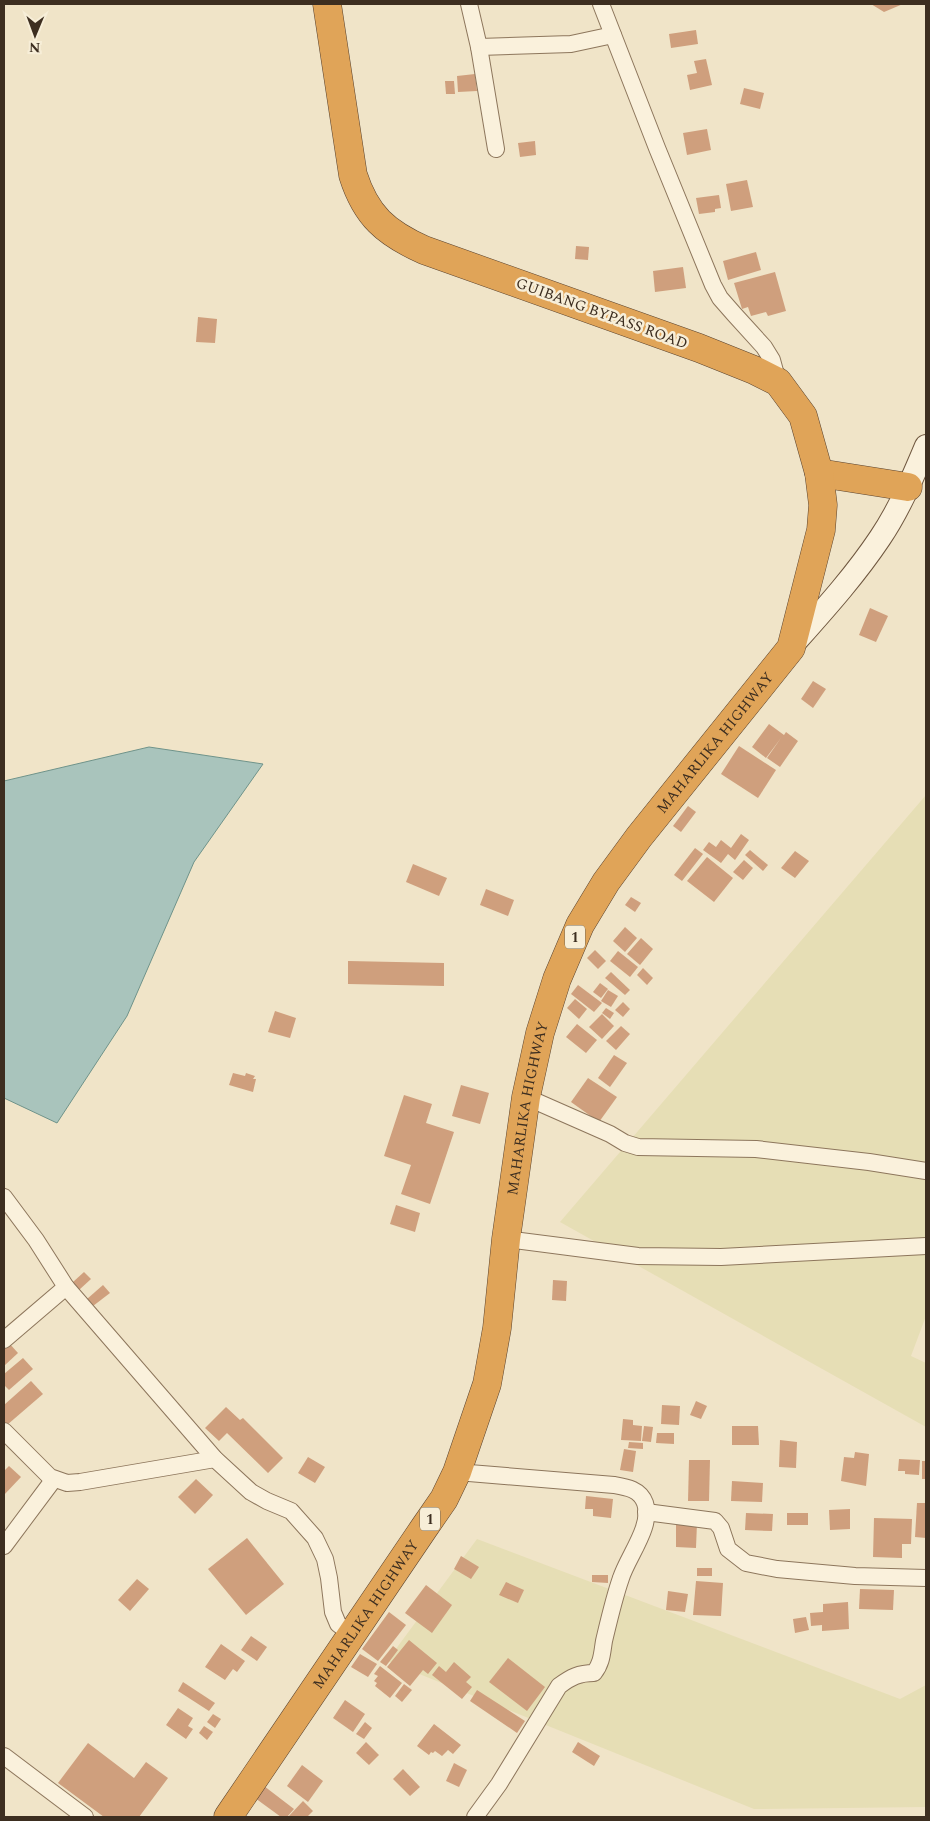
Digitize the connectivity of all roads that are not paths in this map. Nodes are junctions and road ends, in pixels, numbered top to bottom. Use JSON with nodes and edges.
{"nodes":[{"id":1,"x":327,"y":4,"type":"edge"},
{"id":2,"x":470,"y":4,"type":"edge"},
{"id":3,"x":601,"y":4,"type":"edge"},
{"id":4,"x":613,"y":35,"type":"junction"},
{"id":5,"x":479,"y":47,"type":"junction"},
{"id":6,"x":496,"y":149,"type":"dead end"},
{"id":7,"x":778,"y":382,"type":"junction"},
{"id":8,"x":926,"y":446,"type":"edge"},
{"id":9,"x":820,"y":473,"type":"junction"},
{"id":10,"x":908,"y":487,"type":"junction"},
{"id":11,"x":791,"y":648,"type":"junction"},
{"id":12,"x":526,"y":1097,"type":"junction"},
{"id":13,"x":926,"y":1171,"type":"edge"},
{"id":14,"x":4,"y":1197,"type":"edge"},
{"id":15,"x":506,"y":1239,"type":"junction"},
{"id":16,"x":926,"y":1246,"type":"edge"},
{"id":17,"x":66,"y":1287,"type":"junction"},
{"id":18,"x":4,"y":1340,"type":"edge"},
{"id":19,"x":4,"y":1431,"type":"edge"},
{"id":20,"x":215,"y":1460,"type":"junction"},
{"id":21,"x":457,"y":1472,"type":"junction"},
{"id":22,"x":54,"y":1479,"type":"junction"},
{"id":23,"x":646,"y":1512,"type":"junction"},
{"id":24,"x":4,"y":1546,"type":"edge"},
{"id":25,"x":926,"y":1578,"type":"edge"},
{"id":26,"x":352,"y":1635,"type":"junction"},
{"id":27,"x":4,"y":1756,"type":"edge"},
{"id":28,"x":85,"y":1817,"type":"edge"},
{"id":29,"x":228,"y":1817,"type":"edge"},
{"id":30,"x":475,"y":1817,"type":"edge"}],
"edges":[{"from":1,"to":7,"type":"highway","name":"GUIBANG BYPASS ROAD"},
{"from":2,"to":5,"type":"street"},
{"from":3,"to":4,"type":"street"},
{"from":4,"to":5,"type":"street"},
{"from":4,"to":7,"type":"street"},
{"from":5,"to":6,"type":"street"},
{"from":7,"to":9,"type":"highway","name":"GUIBANG BYPASS ROAD"},
{"from":8,"to":10,"type":"main road","name":"MAHARLIKA HIGHWAY","number":"1"},
{"from":9,"to":10,"type":"highway"},
{"from":9,"to":11,"type":"highway","name":"GUIBANG BYPASS ROAD"},
{"from":10,"to":11,"type":"main road","name":"MAHARLIKA HIGHWAY","number":"1"},
{"from":11,"to":12,"type":"highway","name":"MAHARLIKA HIGHWAY","number":"1"},
{"from":12,"to":13,"type":"street"},
{"from":12,"to":15,"type":"highway","name":"MAHARLIKA HIGHWAY","number":"1"},
{"from":14,"to":17,"type":"street"},
{"from":15,"to":16,"type":"street"},
{"from":15,"to":21,"type":"highway","name":"MAHARLIKA HIGHWAY","number":"1"},
{"from":17,"to":18,"type":"street"},
{"from":17,"to":20,"type":"street"},
{"from":19,"to":22,"type":"street"},
{"from":20,"to":22,"type":"street"},
{"from":20,"to":26,"type":"street"},
{"from":21,"to":23,"type":"street"},
{"from":21,"to":26,"type":"highway","name":"MAHARLIKA HIGHWAY","number":"1"},
{"from":22,"to":24,"type":"street"},
{"from":23,"to":25,"type":"street"},
{"from":23,"to":30,"type":"street"},
{"from":26,"to":29,"type":"highway","name":"MAHARLIKA HIGHWAY","number":"1"},
{"from":27,"to":28,"type":"street"}]}
